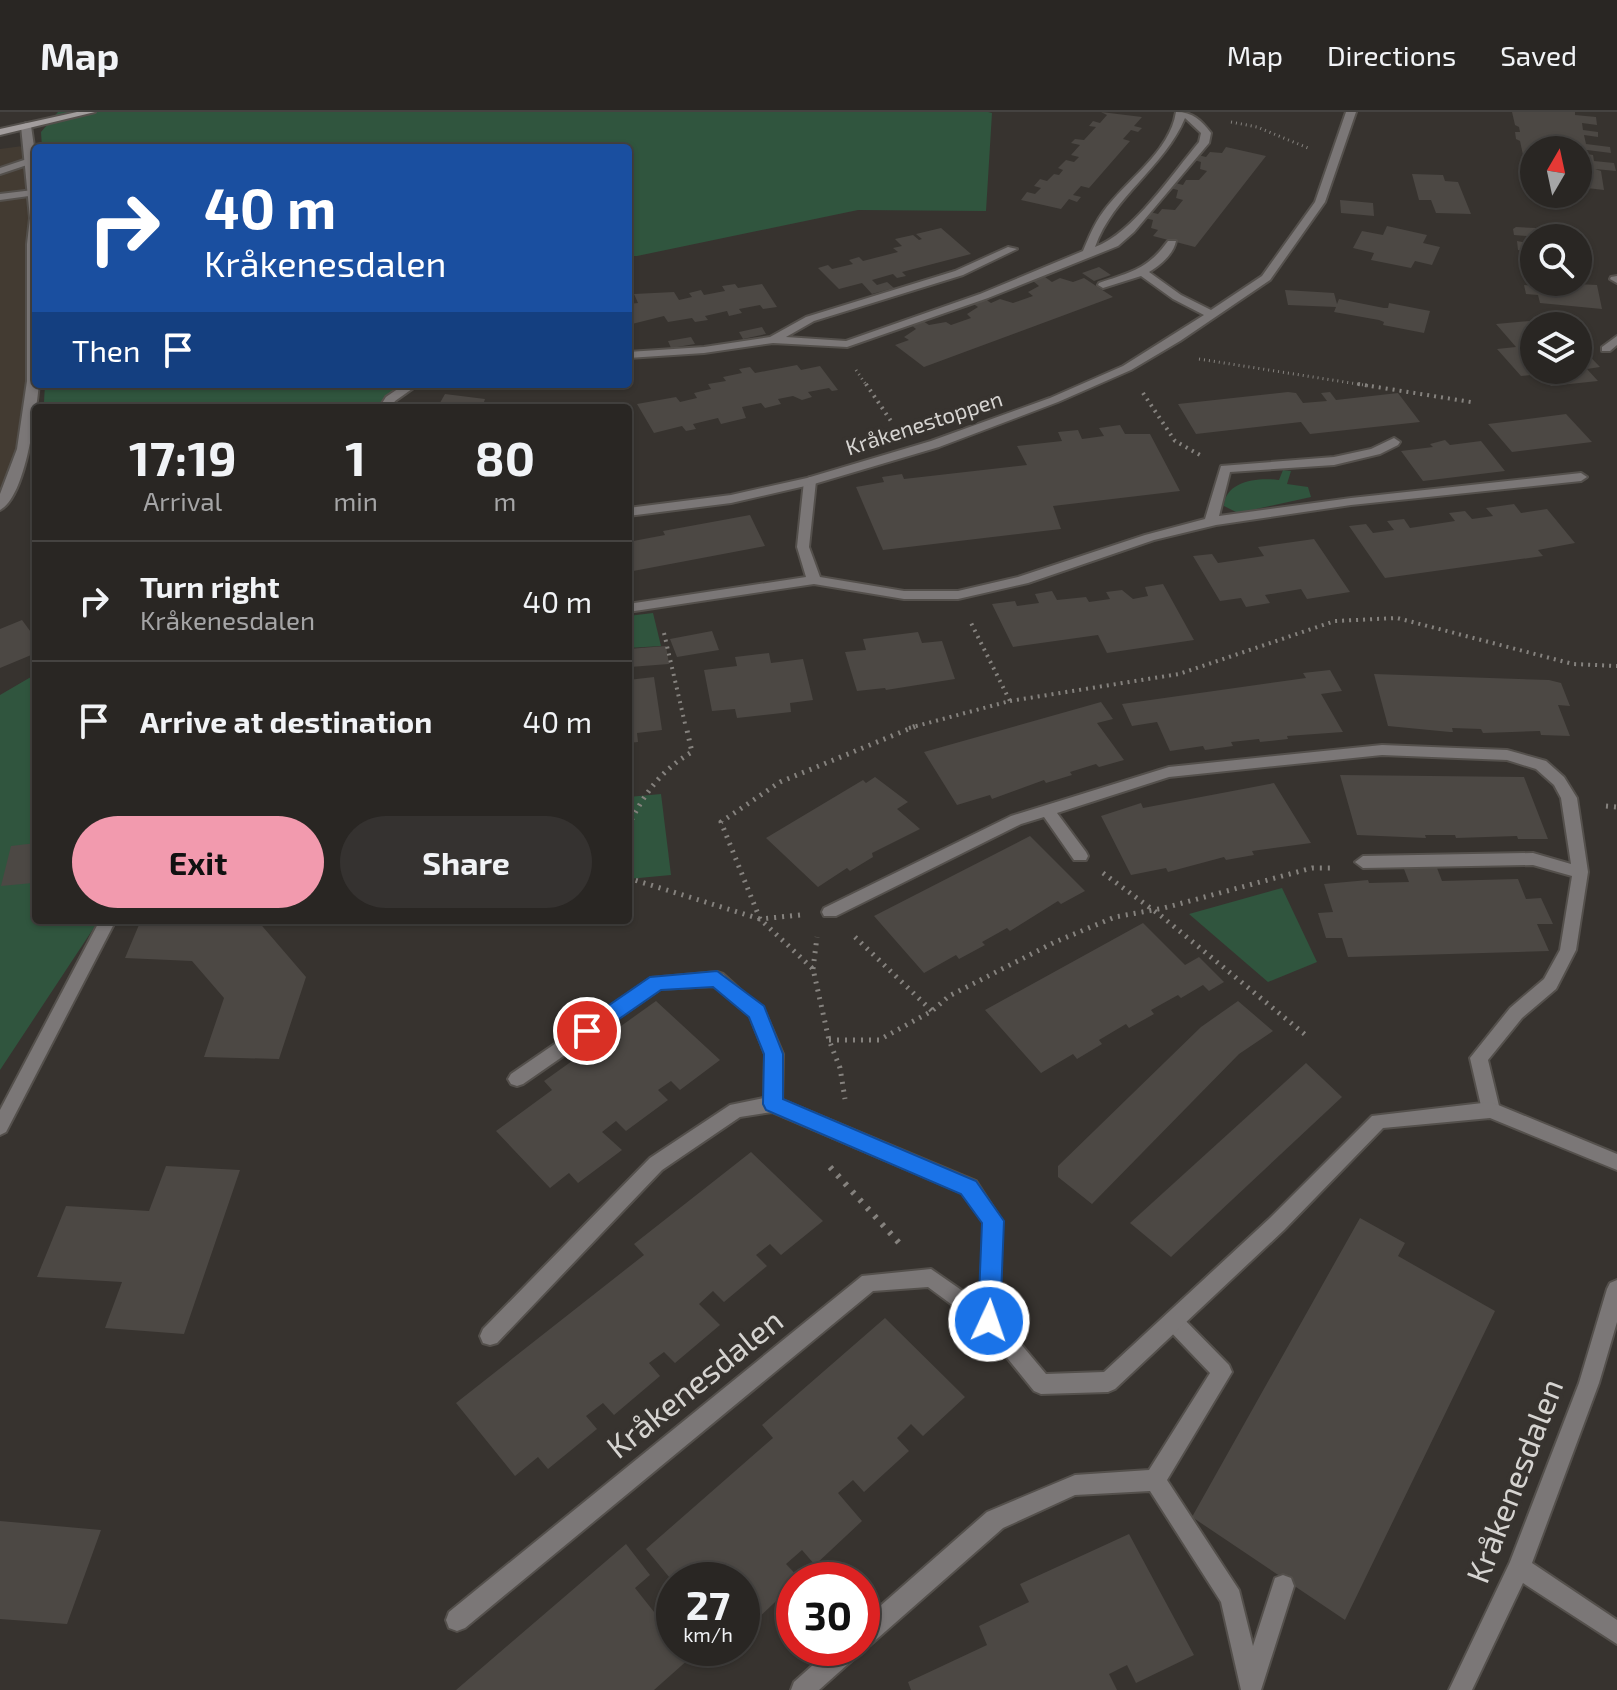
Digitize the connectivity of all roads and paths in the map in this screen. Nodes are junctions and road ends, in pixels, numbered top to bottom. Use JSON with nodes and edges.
{"nodes":[{"id":1,"x":90,"y":112,"type":"edge"},
{"id":2,"x":1181,"y":112,"type":"edge"},
{"id":3,"x":1351,"y":112,"type":"edge"},
{"id":4,"x":1194,"y":119,"type":"junction"},
{"id":5,"x":26,"y":126,"type":"junction"},
{"id":6,"x":0,"y":132,"type":"edge"},
{"id":7,"x":1335,"y":159,"type":"junction"},
{"id":8,"x":30,"y":161,"type":"junction"},
{"id":9,"x":0,"y":171,"type":"edge"},
{"id":10,"x":32,"y":182,"type":"edge"},
{"id":11,"x":32,"y":193,"type":"edge"},
{"id":12,"x":0,"y":197,"type":"edge"},
{"id":13,"x":1172,"y":243,"type":"dead end"},
{"id":14,"x":1012,"y":249,"type":"dead end"},
{"id":15,"x":1088,"y":253,"type":"junction"},
{"id":16,"x":1142,"y":272,"type":"junction"},
{"id":17,"x":1103,"y":285,"type":"dead end"},
{"id":18,"x":1211,"y":314,"type":"junction"},
{"id":19,"x":1617,"y":339,"type":"edge"},
{"id":20,"x":773,"y":340,"type":"junction"},
{"id":21,"x":847,"y":344,"type":"junction"},
{"id":22,"x":1606,"y":349,"type":"dead end"},
{"id":23,"x":1155,"y":352,"type":"junction"},
{"id":24,"x":632,"y":355,"type":"edge"},
{"id":25,"x":1127,"y":368,"type":"junction"},
{"id":26,"x":32,"y":388,"type":"edge"},
{"id":27,"x":407,"y":388,"type":"edge"},
{"id":28,"x":1471,"y":402,"type":"dead end"},
{"id":29,"x":387,"y":404,"type":"edge"},
{"id":30,"x":1394,"y":442,"type":"dead end"},
{"id":31,"x":935,"y":444,"type":"junction"},
{"id":32,"x":1225,"y":469,"type":"junction"},
{"id":33,"x":1581,"y":477,"type":"dead end"},
{"id":34,"x":810,"y":481,"type":"junction"},
{"id":35,"x":0,"y":506,"type":"edge"},
{"id":36,"x":632,"y":511,"type":"edge"},
{"id":37,"x":1211,"y":522,"type":"junction"},
{"id":38,"x":814,"y":580,"type":"junction"},
{"id":39,"x":957,"y":595,"type":"junction"},
{"id":40,"x":658,"y":604,"type":"junction"},
{"id":41,"x":632,"y":607,"type":"edge"},
{"id":42,"x":1617,"y":666,"type":"edge"},
{"id":43,"x":1010,"y":701,"type":"junction"},
{"id":44,"x":1047,"y":810,"type":"junction"},
{"id":45,"x":632,"y":817,"type":"edge"},
{"id":46,"x":1080,"y":856,"type":"joint"},
{"id":47,"x":1363,"y":862,"type":"joint"},
{"id":48,"x":1580,"y":872,"type":"junction"},
{"id":49,"x":632,"y":879,"type":"edge"},
{"id":50,"x":1147,"y":907,"type":"junction"},
{"id":51,"x":830,"y":912,"type":"junction"},
{"id":52,"x":760,"y":919,"type":"junction"},
{"id":53,"x":106,"y":924,"type":"edge"},
{"id":54,"x":932,"y":1011,"type":"junction"},
{"id":55,"x":1308,"y":1037,"type":"dead end"},
{"id":56,"x":829,"y":1040,"type":"junction"},
{"id":57,"x":517,"y":1079,"type":"dead end"},
{"id":58,"x":773,"y":1104,"type":"junction"},
{"id":59,"x":1491,"y":1110,"type":"junction"},
{"id":60,"x":0,"y":1127,"type":"edge"},
{"id":61,"x":851,"y":1137,"type":"junction"},
{"id":62,"x":826,"y":1162,"type":"dead end"},
{"id":63,"x":1617,"y":1162,"type":"edge"},
{"id":64,"x":931,"y":1278,"type":"junction"},
{"id":65,"x":1617,"y":1289,"type":"edge"},
{"id":66,"x":989,"y":1321,"type":"junction"},
{"id":67,"x":1173,"y":1321,"type":"junction"},
{"id":68,"x":490,"y":1336,"type":"dead end"},
{"id":69,"x":1155,"y":1480,"type":"junction"},
{"id":70,"x":1519,"y":1567,"type":"junction"},
{"id":71,"x":1283,"y":1586,"type":"dead end"},
{"id":72,"x":457,"y":1620,"type":"dead end"},
{"id":73,"x":880,"y":1621,"type":"edge"},
{"id":74,"x":1617,"y":1633,"type":"edge"},
{"id":75,"x":829,"y":1666,"type":"edge"},
{"id":76,"x":1250,"y":1688,"type":"edge"},
{"id":77,"x":802,"y":1690,"type":"edge"},
{"id":78,"x":1460,"y":1690,"type":"edge"}],
"edges":[{"from":1,"to":5,"type":"main road"},
{"from":2,"to":4,"type":"street"},
{"from":2,"to":15,"type":"street"},
{"from":3,"to":7,"type":"street","name":"Kråkenestoppen"},
{"from":4,"to":7,"type":"path"},
{"from":4,"to":15,"type":"street"},
{"from":5,"to":6,"type":"main road"},
{"from":5,"to":8,"type":"street"},
{"from":7,"to":18,"type":"street","name":"Kråkenestoppen"},
{"from":8,"to":9,"type":"street"},
{"from":8,"to":10,"type":"street"},
{"from":11,"to":12,"type":"street"},
{"from":13,"to":16,"type":"street"},
{"from":14,"to":20,"type":"street"},
{"from":15,"to":21,"type":"street"},
{"from":16,"to":17,"type":"street"},
{"from":16,"to":18,"type":"street"},
{"from":18,"to":23,"type":"street","name":"Kråkenestoppen"},
{"from":19,"to":22,"type":"street"},
{"from":20,"to":21,"type":"street"},
{"from":20,"to":24,"type":"street"},
{"from":21,"to":31,"type":"path"},
{"from":23,"to":25,"type":"street","name":"Kråkenestoppen"},
{"from":23,"to":28,"type":"path"},
{"from":25,"to":31,"type":"street","name":"Kråkenestoppen"},
{"from":25,"to":32,"type":"path"},
{"from":26,"to":35,"type":"street"},
{"from":27,"to":29,"type":"street"},
{"from":30,"to":32,"type":"street"},
{"from":31,"to":34,"type":"street","name":"Kråkenestoppen"},
{"from":32,"to":37,"type":"street"},
{"from":33,"to":37,"type":"street"},
{"from":34,"to":36,"type":"street","name":"Kråkenestoppen"},
{"from":34,"to":38,"type":"street"},
{"from":37,"to":39,"type":"street"},
{"from":38,"to":39,"type":"street"},
{"from":38,"to":40,"type":"street"},
{"from":39,"to":43,"type":"path"},
{"from":40,"to":41,"type":"street"},
{"from":40,"to":45,"type":"path"},
{"from":42,"to":43,"type":"path"},
{"from":43,"to":52,"type":"path"},
{"from":44,"to":46,"type":"street"},
{"from":44,"to":48,"type":"street"},
{"from":44,"to":51,"type":"street"},
{"from":46,"to":50,"type":"path"},
{"from":47,"to":48,"type":"street"},
{"from":47,"to":50,"type":"path"},
{"from":48,"to":59,"type":"street"},
{"from":49,"to":52,"type":"path"},
{"from":50,"to":54,"type":"path"},
{"from":50,"to":55,"type":"path"},
{"from":51,"to":52,"type":"path"},
{"from":51,"to":54,"type":"path"},
{"from":52,"to":56,"type":"path"},
{"from":53,"to":60,"type":"street"},
{"from":54,"to":56,"type":"path"},
{"from":56,"to":61,"type":"path"},
{"from":57,"to":58,"type":"street"},
{"from":58,"to":61,"type":"street"},
{"from":58,"to":68,"type":"street"},
{"from":59,"to":63,"type":"street"},
{"from":59,"to":67,"type":"street"},
{"from":61,"to":66,"type":"street"},
{"from":62,"to":64,"type":"path"},
{"from":64,"to":66,"type":"street"},
{"from":64,"to":72,"type":"street","name":"Kråkenesdalen"},
{"from":65,"to":70,"type":"street","name":"Kråkenesdalen"},
{"from":66,"to":67,"type":"street"},
{"from":67,"to":69,"type":"street"},
{"from":69,"to":73,"type":"street"},
{"from":69,"to":76,"type":"street"},
{"from":70,"to":74,"type":"street"},
{"from":70,"to":78,"type":"street","name":"Kråkenesdalen"},
{"from":71,"to":76,"type":"street"},
{"from":75,"to":77,"type":"street"}]}
